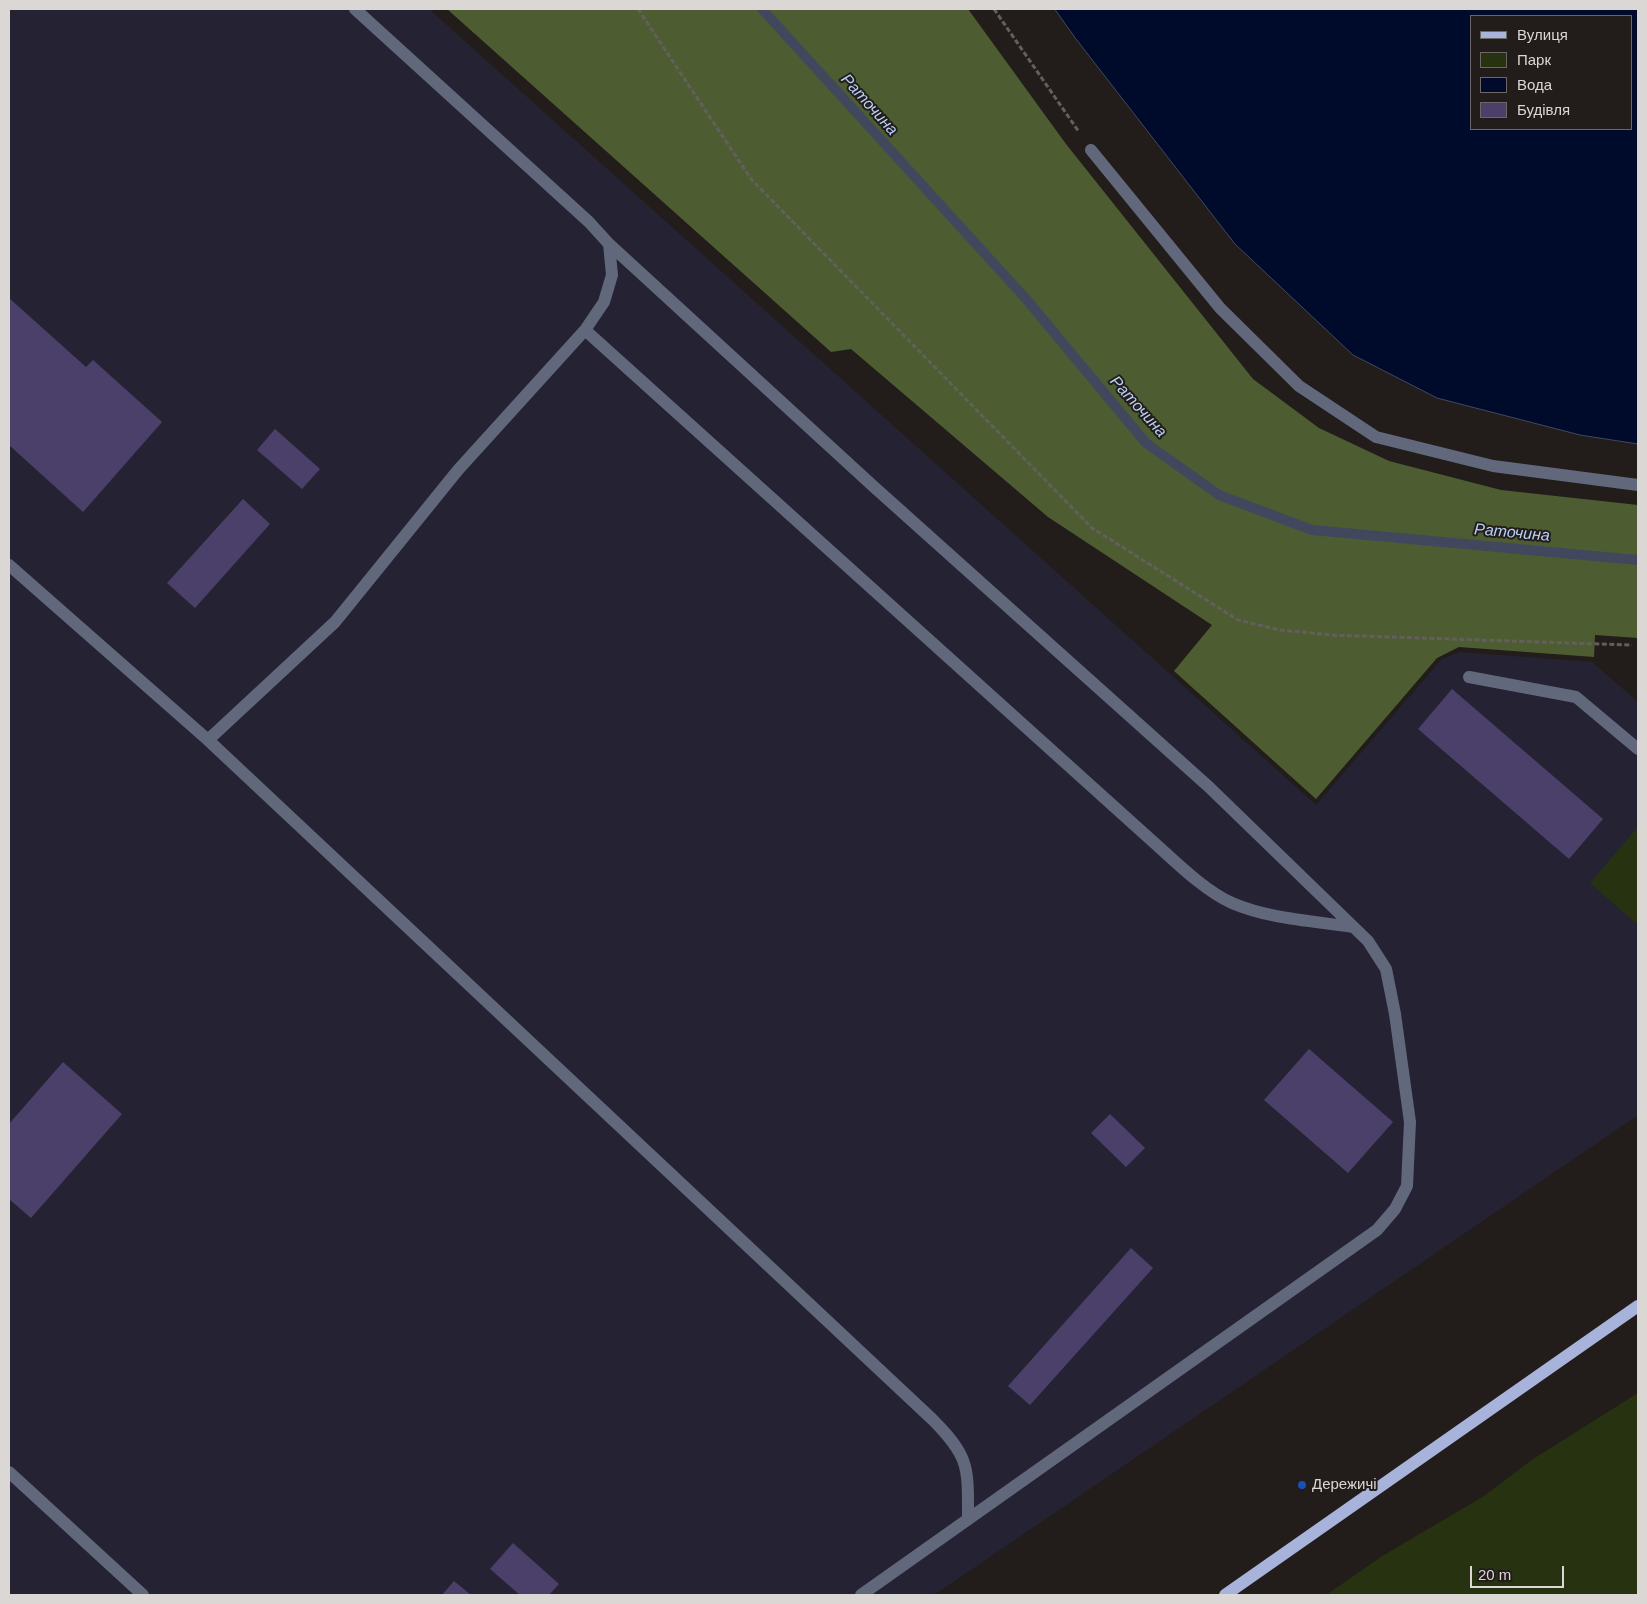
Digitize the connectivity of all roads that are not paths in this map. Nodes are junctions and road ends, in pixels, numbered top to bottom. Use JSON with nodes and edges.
{"nodes":[{"id":1,"x":355,"y":9,"type":"edge"},
{"id":2,"x":1091,"y":150,"type":"road end"},
{"id":3,"x":609,"y":244,"type":"junction"},
{"id":4,"x":585,"y":330,"type":"junction"},
{"id":5,"x":1638,"y":486,"type":"edge"},
{"id":6,"x":9,"y":565,"type":"edge"},
{"id":7,"x":1469,"y":677,"type":"dead end"},
{"id":8,"x":208,"y":740,"type":"junction"},
{"id":9,"x":1638,"y":749,"type":"edge"},
{"id":10,"x":1353,"y":927,"type":"junction"},
{"id":11,"x":1638,"y":1306,"type":"edge"},
{"id":12,"x":9,"y":1472,"type":"edge"},
{"id":13,"x":968,"y":1519,"type":"junction"},
{"id":14,"x":143,"y":1595,"type":"edge"},
{"id":15,"x":861,"y":1595,"type":"edge"},
{"id":16,"x":1225,"y":1595,"type":"edge"}],
"edges":[{"from":1,"to":3,"type":"lane"},
{"from":2,"to":5,"type":"lane"},
{"from":3,"to":4,"type":"lane"},
{"from":3,"to":10,"type":"lane"},
{"from":4,"to":8,"type":"lane"},
{"from":4,"to":10,"type":"lane"},
{"from":6,"to":8,"type":"lane"},
{"from":7,"to":9,"type":"lane"},
{"from":8,"to":13,"type":"lane"},
{"from":10,"to":13,"type":"lane"},
{"from":11,"to":16,"type":"main road"},
{"from":12,"to":14,"type":"lane"},
{"from":13,"to":15,"type":"lane"}]}
